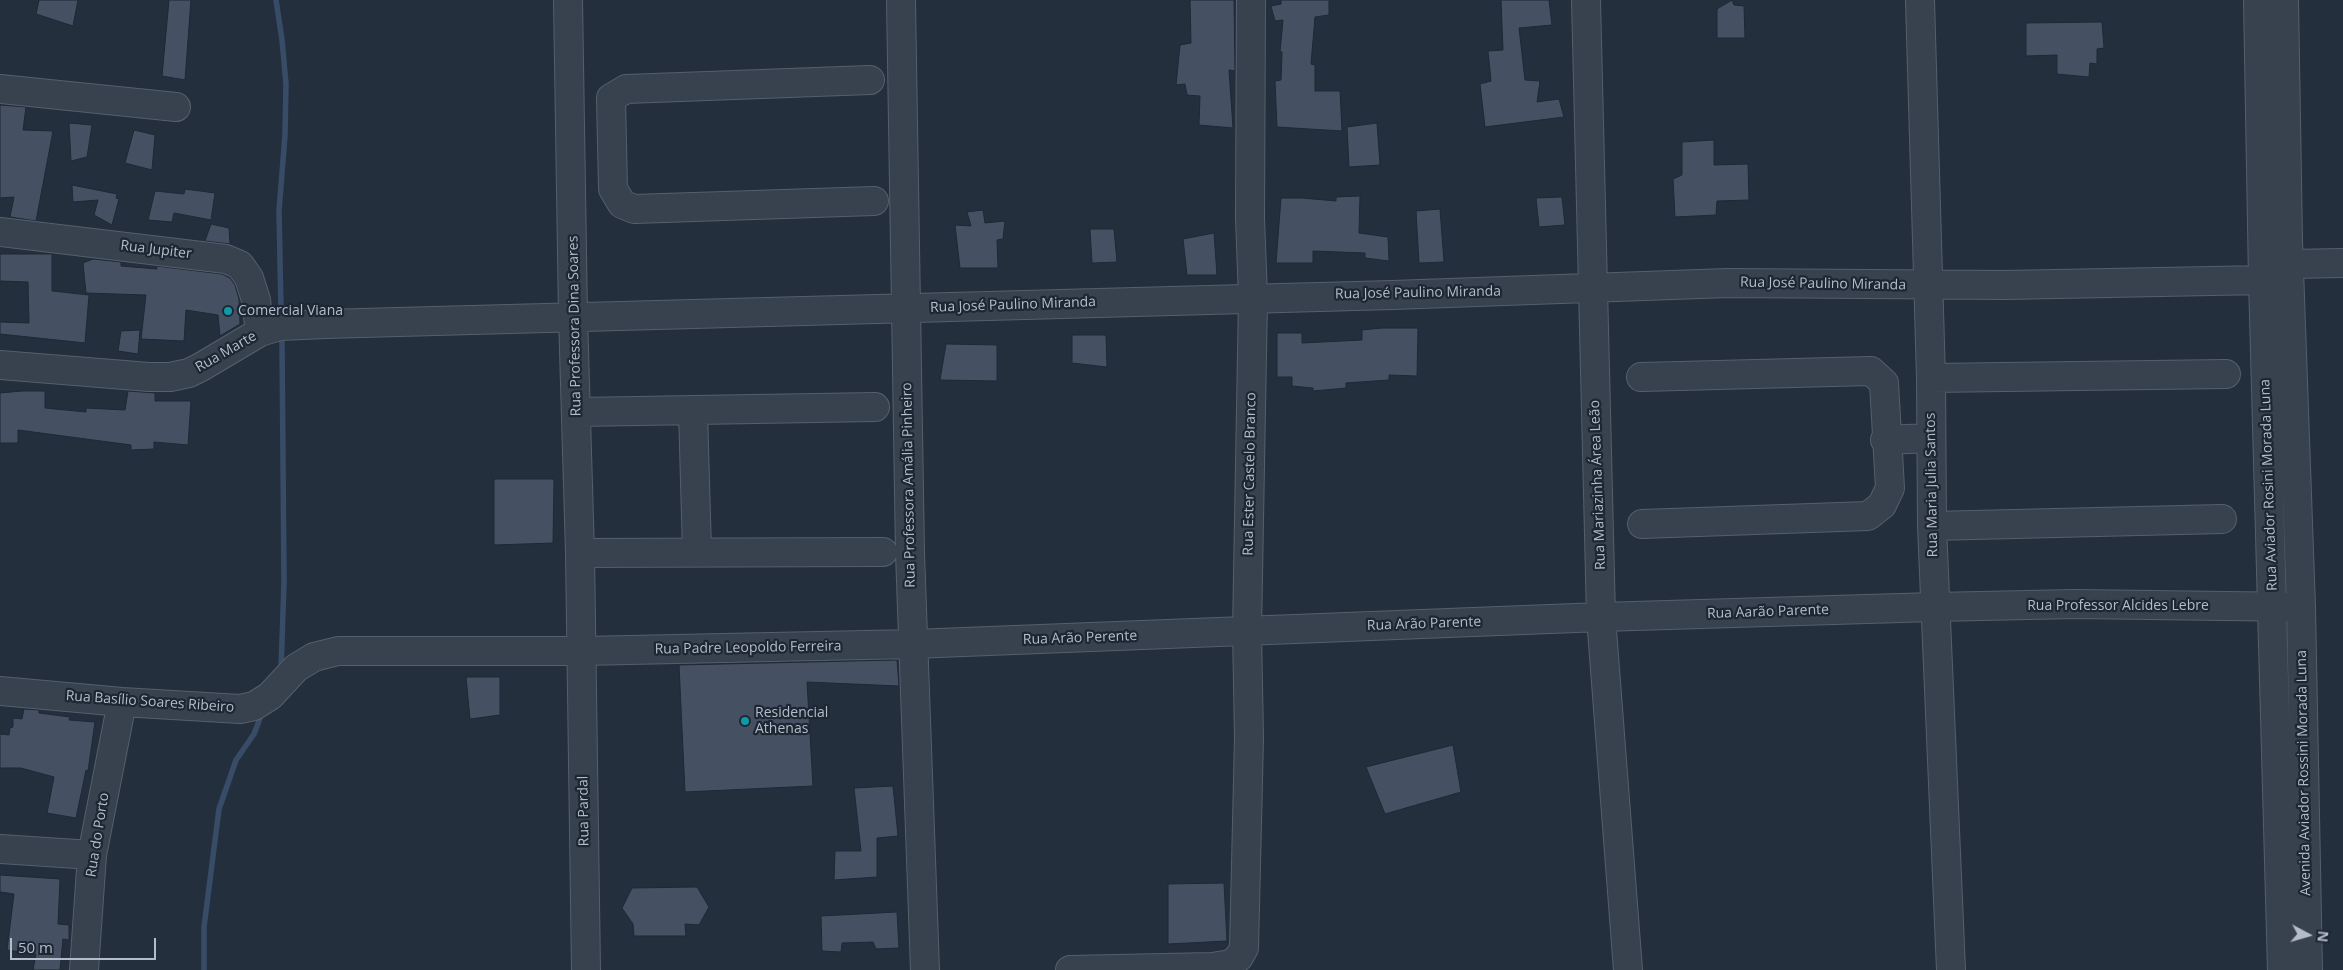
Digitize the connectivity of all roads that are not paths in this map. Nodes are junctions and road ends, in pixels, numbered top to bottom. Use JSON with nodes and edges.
{"nodes":[{"id":1,"x":568,"y":0,"type":"edge"},
{"id":2,"x":901,"y":0,"type":"edge"},
{"id":3,"x":1251,"y":0,"type":"edge"},
{"id":4,"x":1586,"y":0,"type":"edge"},
{"id":5,"x":1920,"y":0,"type":"edge"},
{"id":6,"x":2258,"y":0,"type":"edge"},
{"id":7,"x":2284,"y":0,"type":"edge"},
{"id":8,"x":870,"y":80,"type":"dead end"},
{"id":9,"x":0,"y":89,"type":"edge"},
{"id":10,"x":176,"y":107,"type":"dead end"},
{"id":11,"x":570,"y":119,"type":"junction"},
{"id":12,"x":612,"y":120,"type":"junction"},
{"id":13,"x":613,"y":173,"type":"junction"},
{"id":14,"x":572,"y":174,"type":"junction"},
{"id":15,"x":874,"y":201,"type":"dead end"},
{"id":16,"x":0,"y":232,"type":"edge"},
{"id":17,"x":2343,"y":263,"type":"edge"},
{"id":18,"x":2290,"y":264,"type":"junction"},
{"id":19,"x":2263,"y":280,"type":"junction"},
{"id":20,"x":1928,"y":285,"type":"junction"},
{"id":21,"x":1592,"y":288,"type":"junction"},
{"id":22,"x":1253,"y":298,"type":"junction"},
{"id":23,"x":906,"y":308,"type":"junction"},
{"id":24,"x":573,"y":316,"type":"junction"},
{"id":25,"x":260,"y":332,"type":"junction"},
{"id":26,"x":0,"y":365,"type":"edge"},
{"id":27,"x":2226,"y":374,"type":"dead end"},
{"id":28,"x":1641,"y":376,"type":"dead end"},
{"id":29,"x":1931,"y":378,"type":"junction"},
{"id":30,"x":875,"y":407,"type":"dead end"},
{"id":31,"x":693,"y":411,"type":"junction"},
{"id":32,"x":577,"y":412,"type":"junction"},
{"id":33,"x":1931,"y":438,"type":"junction"},
{"id":34,"x":1894,"y":440,"type":"junction"},
{"id":35,"x":2222,"y":518,"type":"dead end"},
{"id":36,"x":1642,"y":524,"type":"dead end"},
{"id":37,"x":1941,"y":526,"type":"junction"},
{"id":38,"x":697,"y":552,"type":"junction"},
{"id":39,"x":883,"y":552,"type":"dead end"},
{"id":40,"x":580,"y":554,"type":"junction"},
{"id":41,"x":1934,"y":607,"type":"junction"},
{"id":42,"x":2272,"y":607,"type":"junction"},
{"id":43,"x":2301,"y":607,"type":"junction"},
{"id":44,"x":1601,"y":617,"type":"junction"},
{"id":45,"x":1247,"y":631,"type":"junction"},
{"id":46,"x":914,"y":644,"type":"junction"},
{"id":47,"x":582,"y":651,"type":"junction"},
{"id":48,"x":0,"y":691,"type":"edge"},
{"id":49,"x":122,"y":702,"type":"junction"},
{"id":50,"x":0,"y":849,"type":"edge"},
{"id":51,"x":92,"y":855,"type":"junction"},
{"id":52,"x":84,"y":970,"type":"edge"},
{"id":53,"x":586,"y":970,"type":"edge"},
{"id":54,"x":925,"y":970,"type":"edge"},
{"id":55,"x":1070,"y":970,"type":"edge"},
{"id":56,"x":1628,"y":970,"type":"edge"},
{"id":57,"x":1951,"y":970,"type":"edge"},
{"id":58,"x":2282,"y":970,"type":"edge"},
{"id":59,"x":2308,"y":970,"type":"edge"}],
"edges":[{"from":1,"to":11,"type":"street","name":"Rua Professora Dina Soares"},
{"from":2,"to":23,"type":"street","name":"Rua Professora Amália Pinheiro"},
{"from":3,"to":22,"type":"street","name":"Rua Ester Castelo Branco"},
{"from":4,"to":21,"type":"street","name":"Rua Mariazinha Área Leão"},
{"from":5,"to":20,"type":"street","name":"Rua Maria Julia Santos"},
{"from":6,"to":19,"type":"street","name":"Rua Aviador Rosini Morada Luna"},
{"from":7,"to":18,"type":"street","name":"Rua Aviador Rosini Morada Luna"},
{"from":8,"to":12,"type":"street"},
{"from":9,"to":10,"type":"street"},
{"from":11,"to":12,"type":"street"},
{"from":11,"to":14,"type":"street","name":"Rua Professora Dina Soares"},
{"from":12,"to":13,"type":"street"},
{"from":13,"to":14,"type":"street"},
{"from":13,"to":15,"type":"street"},
{"from":14,"to":24,"type":"street","name":"Rua Professora Dina Soares"},
{"from":16,"to":25,"type":"street","name":"Rua Jupiter"},
{"from":17,"to":18,"type":"street"},
{"from":18,"to":43,"type":"street","name":"Rua Aviador Rosini Morada Luna"},
{"from":19,"to":20,"type":"street","name":"Rua José Paulino Miranda"},
{"from":19,"to":42,"type":"street","name":"Rua Aviador Rosini Morada Luna"},
{"from":20,"to":21,"type":"street","name":"Rua José Paulino Miranda"},
{"from":20,"to":29,"type":"street","name":"Rua Maria Julia Santos"},
{"from":21,"to":22,"type":"street","name":"Rua José Paulino Miranda"},
{"from":21,"to":44,"type":"street","name":"Rua Mariazinha Área Leão"},
{"from":22,"to":23,"type":"street","name":"Rua José Paulino Miranda"},
{"from":22,"to":45,"type":"street","name":"Rua Ester Castelo Branco"},
{"from":23,"to":24,"type":"street","name":"Rua José Paulino Miranda"},
{"from":23,"to":46,"type":"street","name":"Rua Professora Amália Pinheiro"},
{"from":24,"to":25,"type":"street","name":"Rua Marte"},
{"from":24,"to":32,"type":"street","name":"Rua Professora Dina Soares"},
{"from":25,"to":26,"type":"street","name":"Rua Marte"},
{"from":27,"to":29,"type":"street"},
{"from":28,"to":34,"type":"street"},
{"from":29,"to":33,"type":"street","name":"Rua Maria Julia Santos"},
{"from":30,"to":31,"type":"street"},
{"from":31,"to":32,"type":"street"},
{"from":31,"to":38,"type":"street"},
{"from":32,"to":40,"type":"street","name":"Rua Professora Dina Soares"},
{"from":33,"to":34,"type":"street"},
{"from":33,"to":37,"type":"street","name":"Rua Maria Julia Santos"},
{"from":34,"to":36,"type":"street"},
{"from":35,"to":37,"type":"street"},
{"from":37,"to":41,"type":"street","name":"Rua Maria Julia Santos"},
{"from":38,"to":39,"type":"street"},
{"from":38,"to":40,"type":"street"},
{"from":40,"to":47,"type":"street","name":"Rua Professora Dina Soares"},
{"from":41,"to":42,"type":"street","name":"Rua Professor Alcides Lebre"},
{"from":41,"to":44,"type":"street","name":"Rua Aarão Parente"},
{"from":41,"to":57,"type":"street","name":"Rua Maria Julia Santos"},
{"from":42,"to":43,"type":"street","name":"Rua Professor Alcides Lebre"},
{"from":42,"to":58,"type":"street","name":"Rua Aviador Rosini Morada Luna"},
{"from":43,"to":59,"type":"street","name":"Avenida Aviador Rossini Morada Luna"},
{"from":44,"to":45,"type":"street","name":"Rua Arão Parente"},
{"from":44,"to":56,"type":"street","name":"Rua Mariazinha Área Leão"},
{"from":45,"to":46,"type":"street","name":"Rua Arão Perente"},
{"from":45,"to":55,"type":"street","name":"Rua Ester Castelo Branco"},
{"from":46,"to":47,"type":"street","name":"Rua Padre Leopoldo Ferreira"},
{"from":46,"to":54,"type":"street","name":"Rua Professora Amália Pinheiro"},
{"from":47,"to":49,"type":"street","name":"Rua Basílio Soares Ribeiro"},
{"from":47,"to":53,"type":"street","name":"Rua Pardal"},
{"from":48,"to":49,"type":"street","name":"Rua Basílio Soares Ribeiro"},
{"from":49,"to":51,"type":"street","name":"Rua do Porto"},
{"from":50,"to":51,"type":"street"},
{"from":51,"to":52,"type":"street","name":"Rua do Porto"}]}
